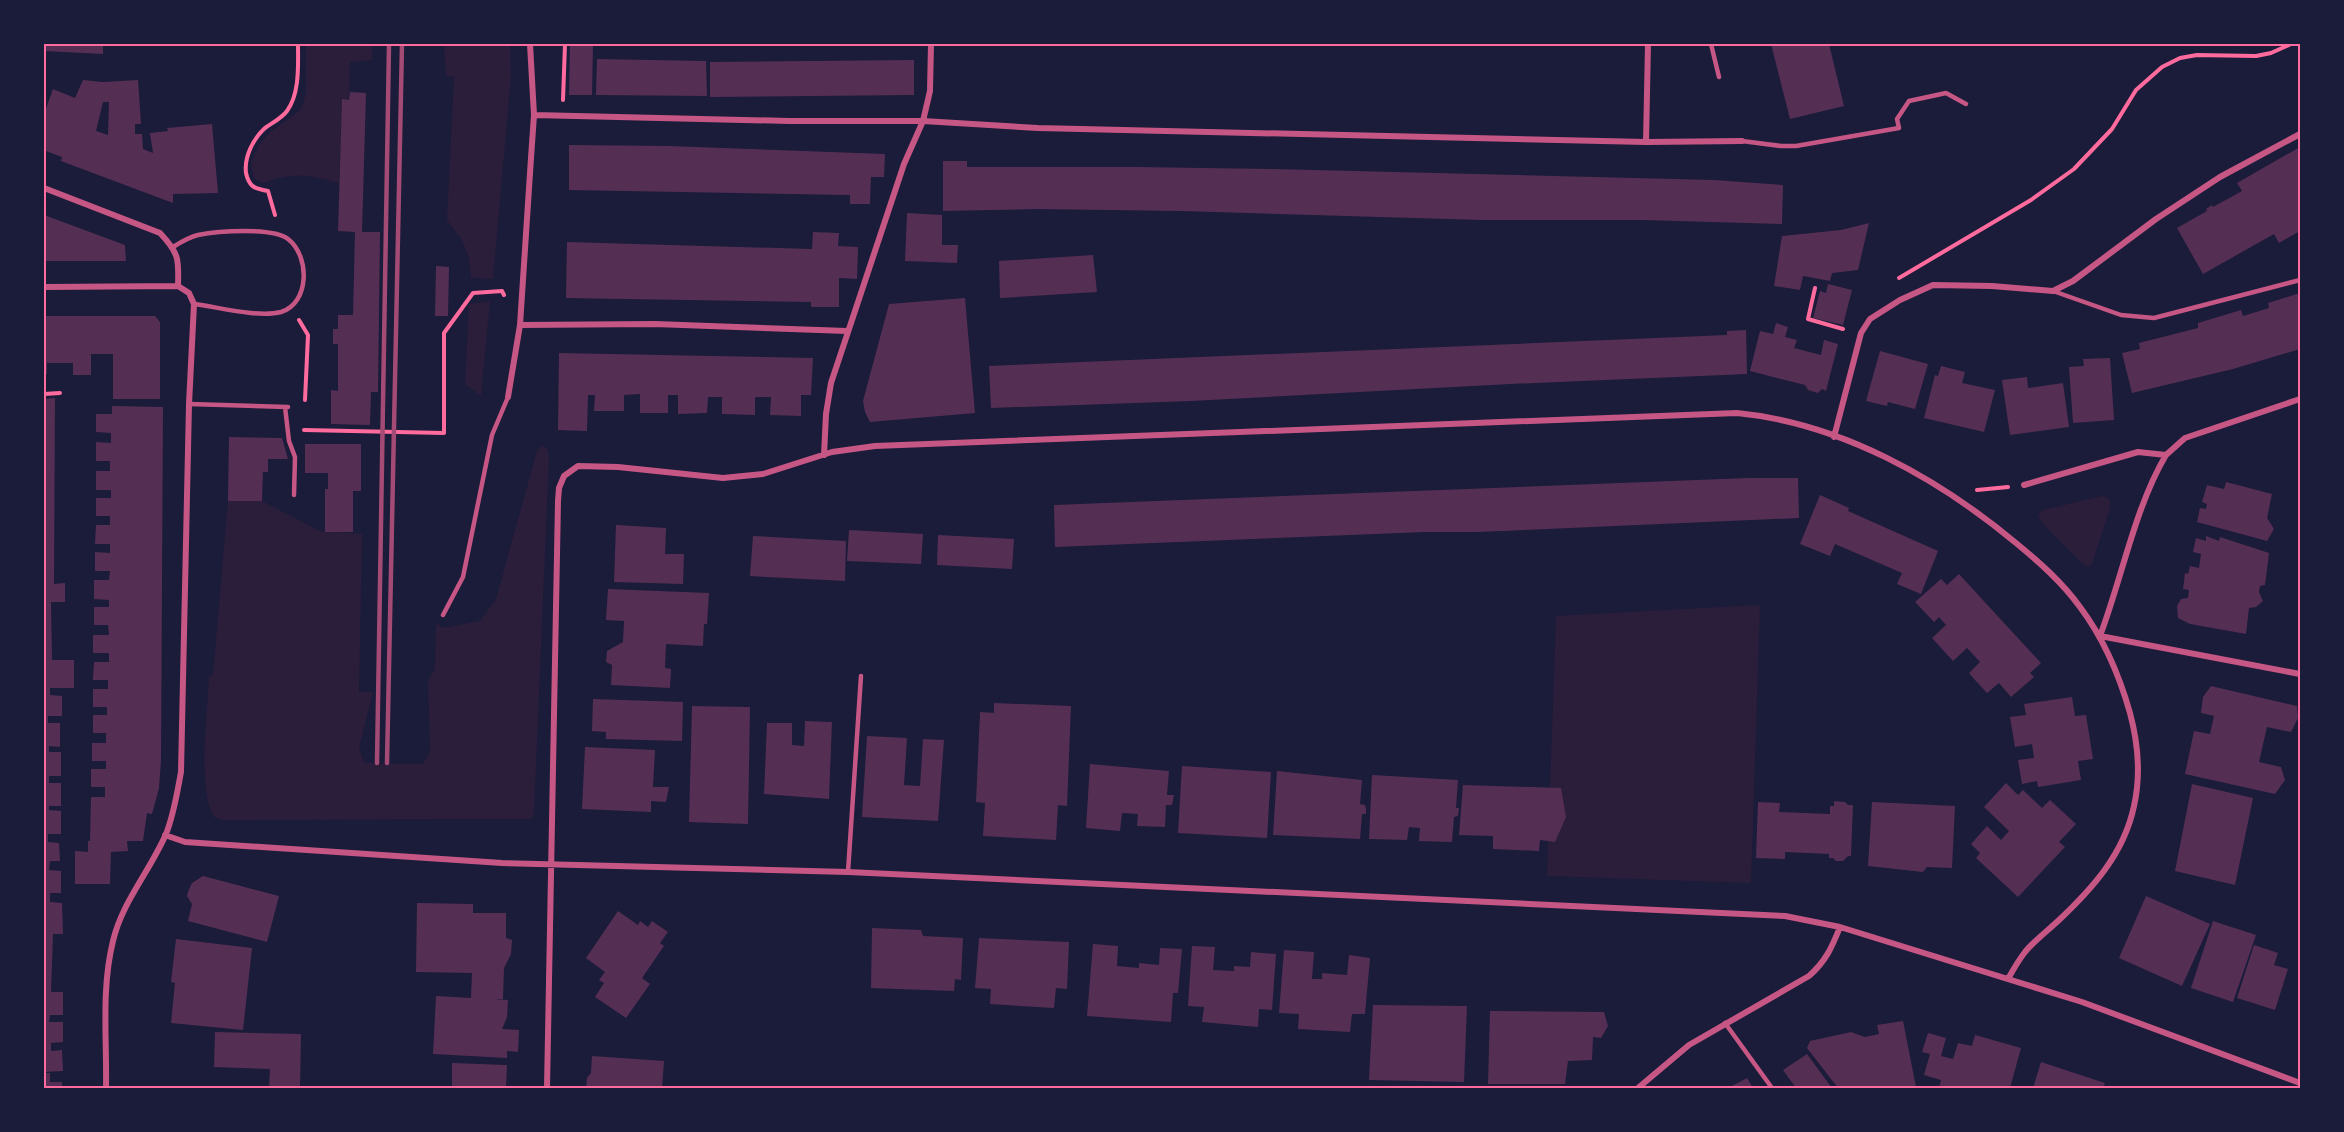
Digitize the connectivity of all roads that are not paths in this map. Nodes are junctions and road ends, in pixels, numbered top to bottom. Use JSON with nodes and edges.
{"nodes":[{"id":1,"x":530,"y":44,"type":"edge"},
{"id":2,"x":932,"y":44,"type":"edge"},
{"id":3,"x":1648,"y":44,"type":"edge"},
{"id":4,"x":1711,"y":44,"type":"edge"},
{"id":5,"x":1719,"y":77,"type":"dead end"},
{"id":6,"x":1966,"y":104,"type":"dead end"},
{"id":7,"x":534,"y":115,"type":"junction"},
{"id":8,"x":923,"y":121,"type":"junction"},
{"id":9,"x":2301,"y":134,"type":"edge"},
{"id":10,"x":1742,"y":141,"type":"joint"},
{"id":11,"x":1646,"y":142,"type":"junction"},
{"id":12,"x":44,"y":188,"type":"edge"},
{"id":13,"x":173,"y":247,"type":"junction"},
{"id":14,"x":2301,"y":280,"type":"edge"},
{"id":15,"x":178,"y":286,"type":"junction"},
{"id":16,"x":44,"y":287,"type":"edge"},
{"id":17,"x":2053,"y":291,"type":"junction"},
{"id":18,"x":194,"y":304,"type":"junction"},
{"id":19,"x":520,"y":325,"type":"junction"},
{"id":20,"x":847,"y":331,"type":"junction"},
{"id":21,"x":508,"y":398,"type":"joint"},
{"id":22,"x":2301,"y":399,"type":"edge"},
{"id":23,"x":189,"y":404,"type":"junction"},
{"id":24,"x":1834,"y":436,"type":"junction"},
{"id":25,"x":824,"y":455,"type":"junction"},
{"id":26,"x":2166,"y":455,"type":"junction"},
{"id":27,"x":2024,"y":485,"type":"road end"},
{"id":28,"x":294,"y":495,"type":"dead end"},
{"id":29,"x":442,"y":615,"type":"dead end"},
{"id":30,"x":2100,"y":636,"type":"junction"},
{"id":31,"x":2301,"y":674,"type":"edge"},
{"id":32,"x":861,"y":676,"type":"dead end"},
{"id":33,"x":165,"y":835,"type":"junction"},
{"id":34,"x":553,"y":865,"type":"junction"},
{"id":35,"x":848,"y":872,"type":"junction"},
{"id":36,"x":1840,"y":927,"type":"junction"},
{"id":37,"x":2008,"y":979,"type":"junction"},
{"id":38,"x":1725,"y":1023,"type":"junction"},
{"id":39,"x":2301,"y":1083,"type":"edge"},
{"id":40,"x":106,"y":1089,"type":"edge"},
{"id":41,"x":547,"y":1089,"type":"edge"},
{"id":42,"x":1638,"y":1089,"type":"edge"},
{"id":43,"x":1772,"y":1089,"type":"edge"}],
"edges":[{"from":1,"to":7,"type":"street"},
{"from":2,"to":8,"type":"street"},
{"from":3,"to":11,"type":"street"},
{"from":4,"to":5,"type":"lane"},
{"from":6,"to":10,"type":"lane"},
{"from":7,"to":8,"type":"street"},
{"from":7,"to":19,"type":"street"},
{"from":8,"to":11,"type":"street"},
{"from":8,"to":20,"type":"street"},
{"from":9,"to":17,"type":"street"},
{"from":10,"to":11,"type":"street"},
{"from":12,"to":13,"type":"street"},
{"from":13,"to":15,"type":"street"},
{"from":13,"to":18,"type":"lane"},
{"from":14,"to":17,"type":"lane"},
{"from":15,"to":16,"type":"street"},
{"from":15,"to":18,"type":"street"},
{"from":17,"to":24,"type":"street"},
{"from":18,"to":23,"type":"street"},
{"from":19,"to":20,"type":"street"},
{"from":19,"to":21,"type":"street"},
{"from":20,"to":25,"type":"street"},
{"from":21,"to":29,"type":"lane"},
{"from":22,"to":26,"type":"street"},
{"from":23,"to":28,"type":"lane"},
{"from":23,"to":33,"type":"street"},
{"from":24,"to":25,"type":"street"},
{"from":24,"to":30,"type":"street"},
{"from":25,"to":34,"type":"street"},
{"from":26,"to":27,"type":"street"},
{"from":26,"to":30,"type":"street"},
{"from":30,"to":31,"type":"street"},
{"from":30,"to":37,"type":"street"},
{"from":32,"to":35,"type":"lane"},
{"from":33,"to":34,"type":"street"},
{"from":33,"to":40,"type":"street"},
{"from":34,"to":35,"type":"street"},
{"from":34,"to":41,"type":"street"},
{"from":35,"to":36,"type":"street"},
{"from":36,"to":37,"type":"street"},
{"from":36,"to":38,"type":"street"},
{"from":37,"to":39,"type":"street"},
{"from":38,"to":42,"type":"street"},
{"from":38,"to":43,"type":"lane"}]}
